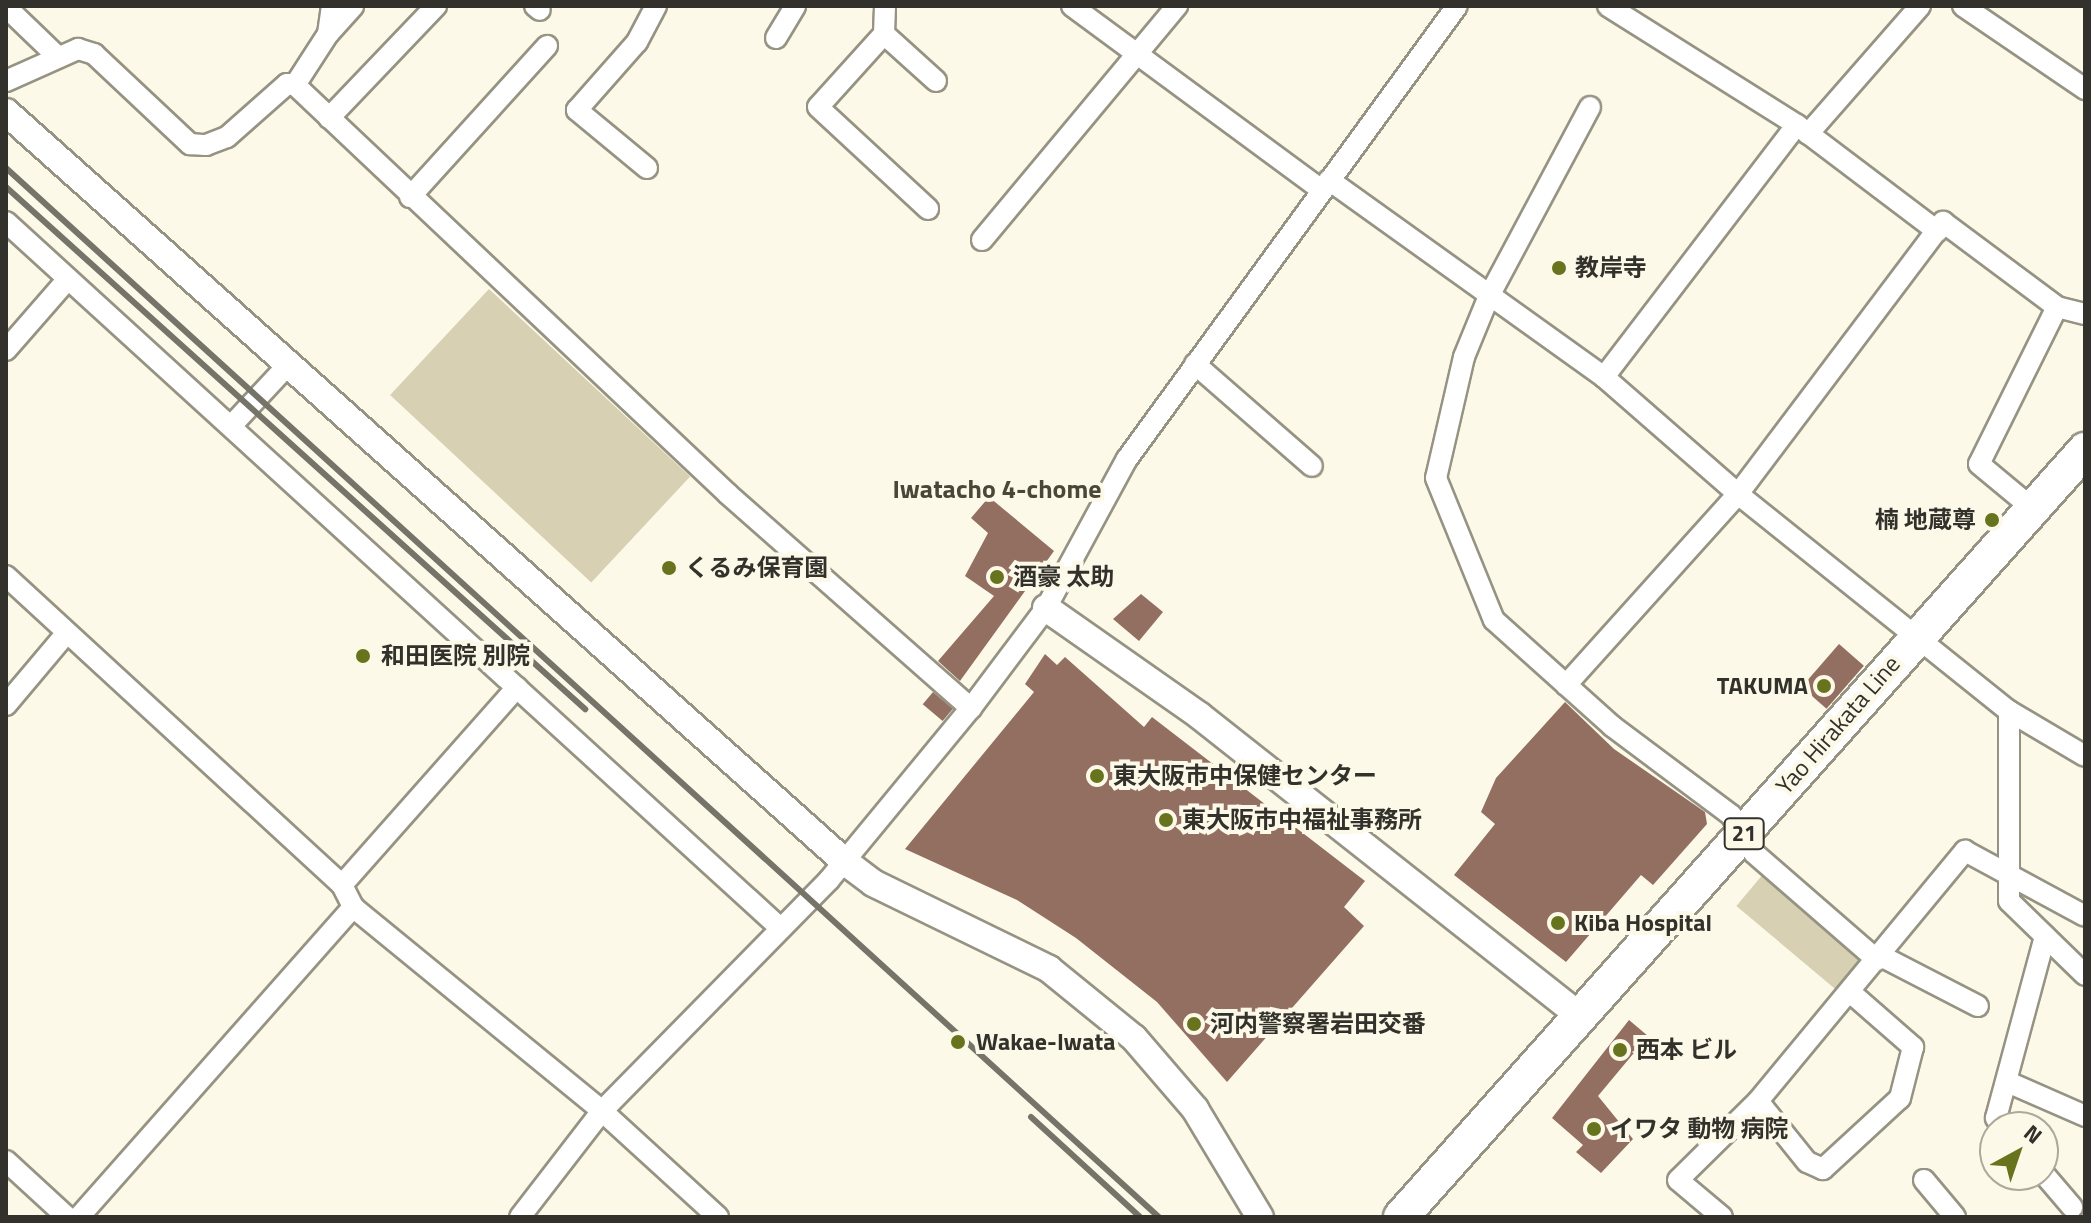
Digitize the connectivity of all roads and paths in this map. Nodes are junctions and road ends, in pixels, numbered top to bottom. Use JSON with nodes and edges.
{"nodes":[{"id":1,"x":332,"y":6,"type":"edge"},
{"id":2,"x":353,"y":6,"type":"edge"},
{"id":3,"x":436,"y":6,"type":"edge"},
{"id":4,"x":656,"y":6,"type":"edge"},
{"id":5,"x":795,"y":6,"type":"edge"},
{"id":6,"x":885,"y":6,"type":"edge"},
{"id":7,"x":1072,"y":6,"type":"edge"},
{"id":8,"x":1177,"y":6,"type":"edge"},
{"id":9,"x":1457,"y":6,"type":"edge"},
{"id":10,"x":1608,"y":6,"type":"edge"},
{"id":11,"x":1920,"y":6,"type":"edge"},
{"id":12,"x":1963,"y":6,"type":"edge"},
{"id":13,"x":6,"y":7,"type":"edge"},
{"id":14,"x":328,"y":34,"type":"junction"},
{"id":15,"x":884,"y":34,"type":"junction"},
{"id":16,"x":776,"y":38,"type":"dead end"},
{"id":17,"x":547,"y":46,"type":"dead end"},
{"id":18,"x":1138,"y":51,"type":"junction"},
{"id":19,"x":57,"y":56,"type":"junction"},
{"id":20,"x":6,"y":81,"type":"edge"},
{"id":21,"x":936,"y":81,"type":"dead end"},
{"id":22,"x":295,"y":85,"type":"junction"},
{"id":23,"x":2085,"y":89,"type":"edge"},
{"id":24,"x":1590,"y":107,"type":"dead end"},
{"id":25,"x":6,"y":112,"type":"edge"},
{"id":26,"x":329,"y":118,"type":"junction"},
{"id":27,"x":1802,"y":129,"type":"junction"},
{"id":28,"x":647,"y":168,"type":"dead end"},
{"id":29,"x":1324,"y":185,"type":"junction"},
{"id":30,"x":410,"y":197,"type":"junction"},
{"id":31,"x":928,"y":209,"type":"dead end"},
{"id":32,"x":6,"y":222,"type":"edge"},
{"id":33,"x":1937,"y":231,"type":"junction"},
{"id":34,"x":982,"y":240,"type":"dead end"},
{"id":35,"x":68,"y":279,"type":"junction"},
{"id":36,"x":1489,"y":296,"type":"junction"},
{"id":37,"x":2057,"y":307,"type":"junction"},
{"id":38,"x":2085,"y":314,"type":"edge"},
{"id":39,"x":6,"y":350,"type":"edge"},
{"id":40,"x":1195,"y":364,"type":"junction"},
{"id":41,"x":287,"y":366,"type":"junction"},
{"id":42,"x":1604,"y":377,"type":"junction"},
{"id":43,"x":232,"y":425,"type":"junction"},
{"id":44,"x":2085,"y":450,"type":"edge"},
{"id":45,"x":1312,"y":466,"type":"dead end"},
{"id":46,"x":1738,"y":494,"type":"junction"},
{"id":47,"x":2032,"y":508,"type":"junction"},
{"id":48,"x":6,"y":576,"type":"edge"},
{"id":49,"x":1046,"y":608,"type":"junction"},
{"id":50,"x":65,"y":635,"type":"junction"},
{"id":51,"x":1915,"y":636,"type":"junction"},
{"id":52,"x":1566,"y":685,"type":"junction"},
{"id":53,"x":517,"y":687,"type":"junction"},
{"id":54,"x":6,"y":705,"type":"edge"},
{"id":55,"x":971,"y":708,"type":"junction"},
{"id":56,"x":2009,"y":711,"type":"junction"},
{"id":57,"x":2085,"y":756,"type":"edge"},
{"id":58,"x":1744,"y":834,"type":"junction"},
{"id":59,"x":844,"y":861,"type":"junction"},
{"id":60,"x":2006,"y":870,"type":"junction"},
{"id":61,"x":342,"y":885,"type":"junction"},
{"id":62,"x":353,"y":907,"type":"junction"},
{"id":63,"x":2085,"y":916,"type":"edge"},
{"id":64,"x":778,"y":926,"type":"junction"},
{"id":65,"x":2045,"y":936,"type":"junction"},
{"id":66,"x":1879,"y":958,"type":"junction"},
{"id":67,"x":2085,"y":975,"type":"edge"},
{"id":68,"x":1850,"y":992,"type":"junction"},
{"id":69,"x":1978,"y":1006,"type":"dead end"},
{"id":70,"x":1580,"y":1016,"type":"junction"},
{"id":71,"x":2010,"y":1083,"type":"junction"},
{"id":72,"x":1758,"y":1101,"type":"junction"},
{"id":73,"x":602,"y":1111,"type":"junction"},
{"id":74,"x":1999,"y":1111,"type":"edge"},
{"id":75,"x":2085,"y":1116,"type":"edge"},
{"id":76,"x":6,"y":1161,"type":"edge"},
{"id":77,"x":1924,"y":1180,"type":"dead end"},
{"id":78,"x":2059,"y":1190,"type":"edge"},
{"id":79,"x":2075,"y":1206,"type":"edge"},
{"id":80,"x":68,"y":1216,"type":"edge"},
{"id":81,"x":520,"y":1217,"type":"edge"},
{"id":82,"x":718,"y":1217,"type":"edge"},
{"id":83,"x":1260,"y":1217,"type":"edge"},
{"id":84,"x":1401,"y":1217,"type":"edge"},
{"id":85,"x":1722,"y":1217,"type":"edge"},
{"id":86,"x":1955,"y":1217,"type":"edge"}],
"edges":[{"from":1,"to":14,"type":"street"},
{"from":2,"to":14,"type":"street"},
{"from":3,"to":26,"type":"street"},
{"from":4,"to":28,"type":"street"},
{"from":5,"to":16,"type":"street"},
{"from":6,"to":15,"type":"street"},
{"from":7,"to":18,"type":"street"},
{"from":8,"to":18,"type":"street"},
{"from":9,"to":29,"type":"street"},
{"from":10,"to":27,"type":"street"},
{"from":11,"to":27,"type":"street"},
{"from":12,"to":23,"type":"street"},
{"from":13,"to":19,"type":"street"},
{"from":14,"to":22,"type":"street"},
{"from":15,"to":21,"type":"street"},
{"from":15,"to":31,"type":"street"},
{"from":17,"to":30,"type":"street"},
{"from":18,"to":29,"type":"street"},
{"from":18,"to":34,"type":"street"},
{"from":19,"to":20,"type":"street"},
{"from":19,"to":22,"type":"street"},
{"from":22,"to":26,"type":"street"},
{"from":24,"to":36,"type":"street"},
{"from":25,"to":41,"type":"street"},
{"from":26,"to":30,"type":"street"},
{"from":27,"to":33,"type":"street"},
{"from":27,"to":42,"type":"street"},
{"from":29,"to":36,"type":"street"},
{"from":29,"to":40,"type":"street"},
{"from":30,"to":55,"type":"street"},
{"from":32,"to":35,"type":"street"},
{"from":33,"to":37,"type":"street"},
{"from":33,"to":46,"type":"street"},
{"from":35,"to":39,"type":"street"},
{"from":35,"to":43,"type":"street"},
{"from":36,"to":42,"type":"street"},
{"from":36,"to":52,"type":"street"},
{"from":37,"to":38,"type":"street"},
{"from":37,"to":47,"type":"street"},
{"from":40,"to":45,"type":"street"},
{"from":40,"to":49,"type":"street"},
{"from":41,"to":43,"type":"street"},
{"from":41,"to":59,"type":"street"},
{"from":42,"to":46,"type":"street"},
{"from":43,"to":53,"type":"street"},
{"from":44,"to":47,"type":"main road","name":"Yao Hirakata Line","number":"21"},
{"from":46,"to":51,"type":"street"},
{"from":46,"to":52,"type":"street"},
{"from":47,"to":51,"type":"main road","name":"Yao Hirakata Line","number":"21"},
{"from":48,"to":50,"type":"street"},
{"from":49,"to":55,"type":"street"},
{"from":49,"to":70,"type":"street"},
{"from":50,"to":54,"type":"street"},
{"from":50,"to":61,"type":"street"},
{"from":51,"to":56,"type":"street"},
{"from":51,"to":58,"type":"main road","name":"Yao Hirakata Line","number":"21"},
{"from":52,"to":58,"type":"street"},
{"from":53,"to":61,"type":"street"},
{"from":53,"to":64,"type":"street"},
{"from":55,"to":59,"type":"street"},
{"from":56,"to":57,"type":"street"},
{"from":56,"to":60,"type":"street"},
{"from":58,"to":66,"type":"street"},
{"from":58,"to":70,"type":"main road","name":"Yao Hirakata Line","number":"21"},
{"from":59,"to":64,"type":"street"},
{"from":59,"to":83,"type":"street"},
{"from":60,"to":63,"type":"street"},
{"from":60,"to":65,"type":"street"},
{"from":60,"to":66,"type":"street"},
{"from":61,"to":62,"type":"street"},
{"from":62,"to":73,"type":"street"},
{"from":62,"to":80,"type":"street"},
{"from":64,"to":73,"type":"street"},
{"from":65,"to":67,"type":"street"},
{"from":65,"to":71,"type":"street"},
{"from":66,"to":68,"type":"street"},
{"from":66,"to":69,"type":"street"},
{"from":68,"to":72,"type":"street"},
{"from":68,"to":72,"type":"street"},
{"from":70,"to":84,"type":"main road","name":"Yao Hirakata Line","number":"21"},
{"from":71,"to":74,"type":"street"},
{"from":71,"to":75,"type":"street"},
{"from":72,"to":85,"type":"street"},
{"from":73,"to":81,"type":"street"},
{"from":73,"to":82,"type":"street"},
{"from":76,"to":80,"type":"street"},
{"from":77,"to":86,"type":"street"},
{"from":78,"to":79,"type":"street"}]}
